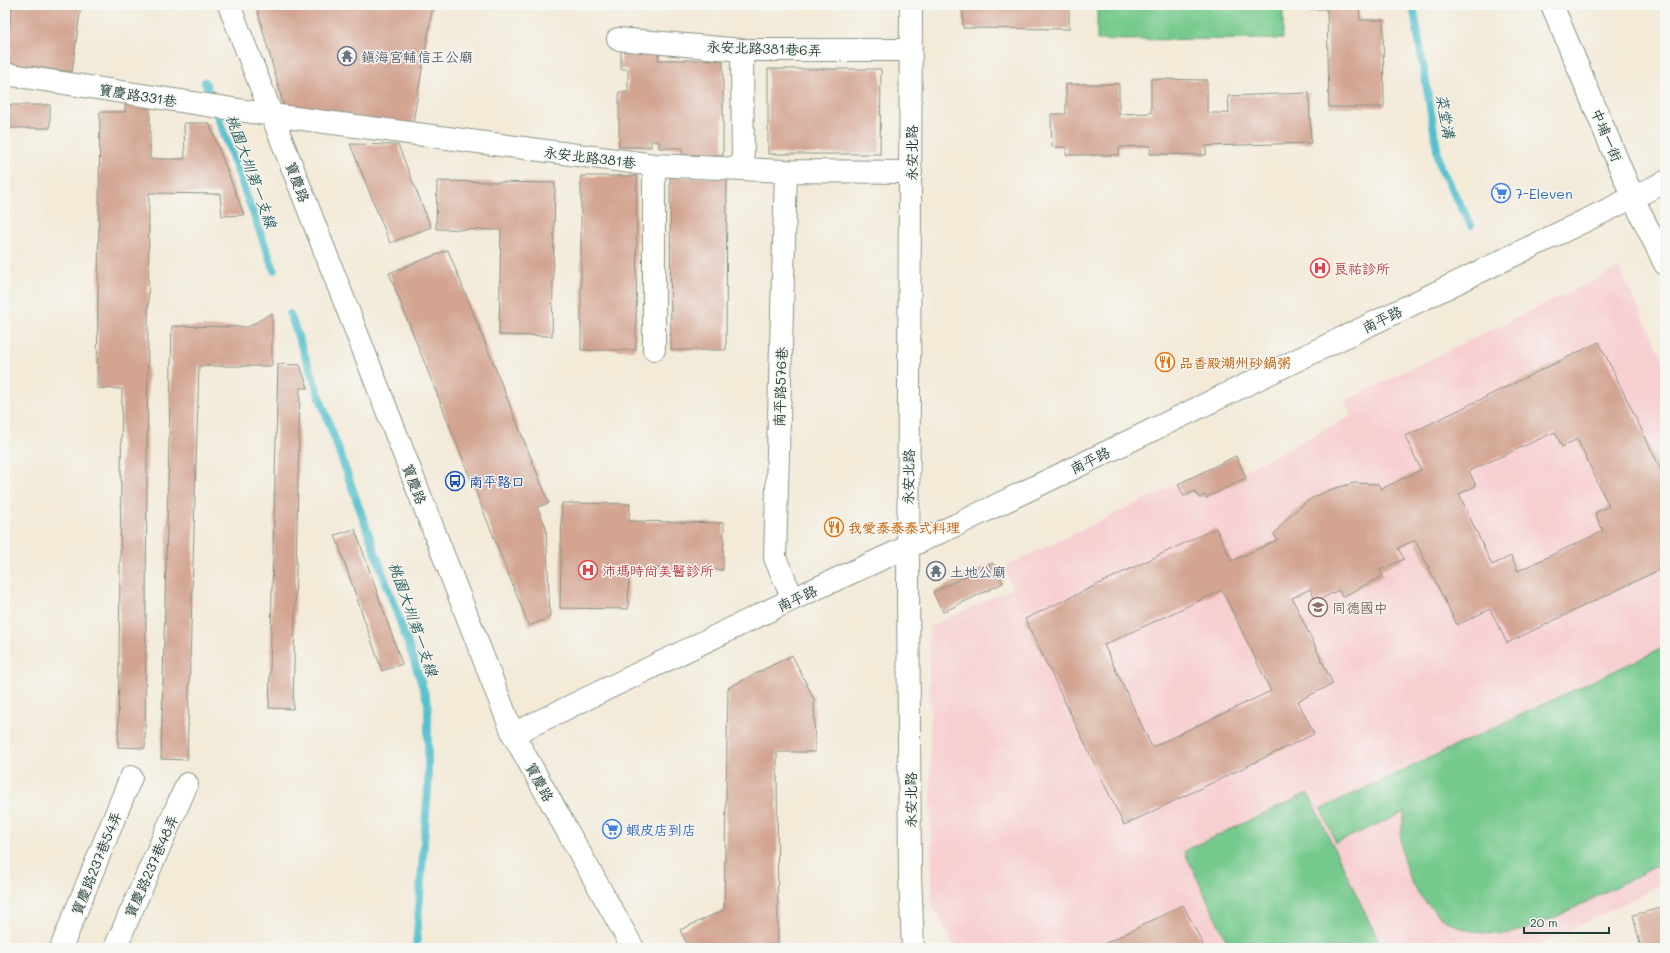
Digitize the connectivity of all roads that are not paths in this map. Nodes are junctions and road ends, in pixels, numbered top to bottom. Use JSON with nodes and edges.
{"nodes":[{"id":1,"x":229,"y":5,"type":"edge"},
{"id":2,"x":911,"y":5,"type":"edge"},
{"id":3,"x":1552,"y":5,"type":"edge"},
{"id":4,"x":618,"y":38,"type":"dead end"},
{"id":5,"x":742,"y":50,"type":"junction"},
{"id":6,"x":910,"y":50,"type":"junction"},
{"id":7,"x":5,"y":74,"type":"edge"},
{"id":8,"x":272,"y":115,"type":"junction"},
{"id":9,"x":654,"y":165,"type":"junction"},
{"id":10,"x":743,"y":169,"type":"junction"},
{"id":11,"x":786,"y":171,"type":"junction"},
{"id":12,"x":911,"y":172,"type":"junction"},
{"id":13,"x":1665,"y":182,"type":"edge"},
{"id":14,"x":1633,"y":198,"type":"junction"},
{"id":15,"x":1665,"y":264,"type":"edge"},
{"id":16,"x":654,"y":349,"type":"dead end"},
{"id":17,"x":908,"y":548,"type":"junction"},
{"id":18,"x":793,"y":599,"type":"junction"},
{"id":19,"x":513,"y":734,"type":"junction"},
{"id":20,"x":131,"y":777,"type":"dead end"},
{"id":21,"x":187,"y":784,"type":"dead end"},
{"id":22,"x":61,"y":948,"type":"edge"},
{"id":23,"x":115,"y":948,"type":"edge"},
{"id":24,"x":633,"y":948,"type":"edge"},
{"id":25,"x":913,"y":948,"type":"edge"}],
"edges":[{"from":1,"to":8,"type":"street","name":"寶慶路"},
{"from":2,"to":6,"type":"street","name":"永安北路"},
{"from":3,"to":14,"type":"street","name":"中埔一街"},
{"from":4,"to":5,"type":"street","name":"永安北路381巷6弄"},
{"from":5,"to":6,"type":"street","name":"永安北路381巷6弄"},
{"from":5,"to":10,"type":"street"},
{"from":6,"to":12,"type":"street","name":"永安北路"},
{"from":7,"to":8,"type":"street","name":"寶慶路331巷"},
{"from":8,"to":9,"type":"street","name":"永安北路381巷"},
{"from":8,"to":19,"type":"street","name":"寶慶路"},
{"from":9,"to":10,"type":"street","name":"永安北路381巷"},
{"from":9,"to":16,"type":"street"},
{"from":10,"to":11,"type":"street","name":"永安北路381巷"},
{"from":11,"to":12,"type":"street","name":"永安北路381巷"},
{"from":11,"to":18,"type":"street","name":"南平路576巷"},
{"from":12,"to":17,"type":"street","name":"永安北路"},
{"from":13,"to":14,"type":"street","name":"南平路"},
{"from":14,"to":15,"type":"street","name":"中埔一街"},
{"from":14,"to":17,"type":"street","name":"南平路"},
{"from":17,"to":18,"type":"street","name":"南平路"},
{"from":17,"to":25,"type":"street","name":"永安北路"},
{"from":18,"to":19,"type":"street","name":"南平路"},
{"from":19,"to":24,"type":"street","name":"寶慶路"},
{"from":20,"to":22,"type":"street","name":"寶慶路237巷54弄"},
{"from":21,"to":23,"type":"street","name":"寶慶路237巷48弄"}]}
